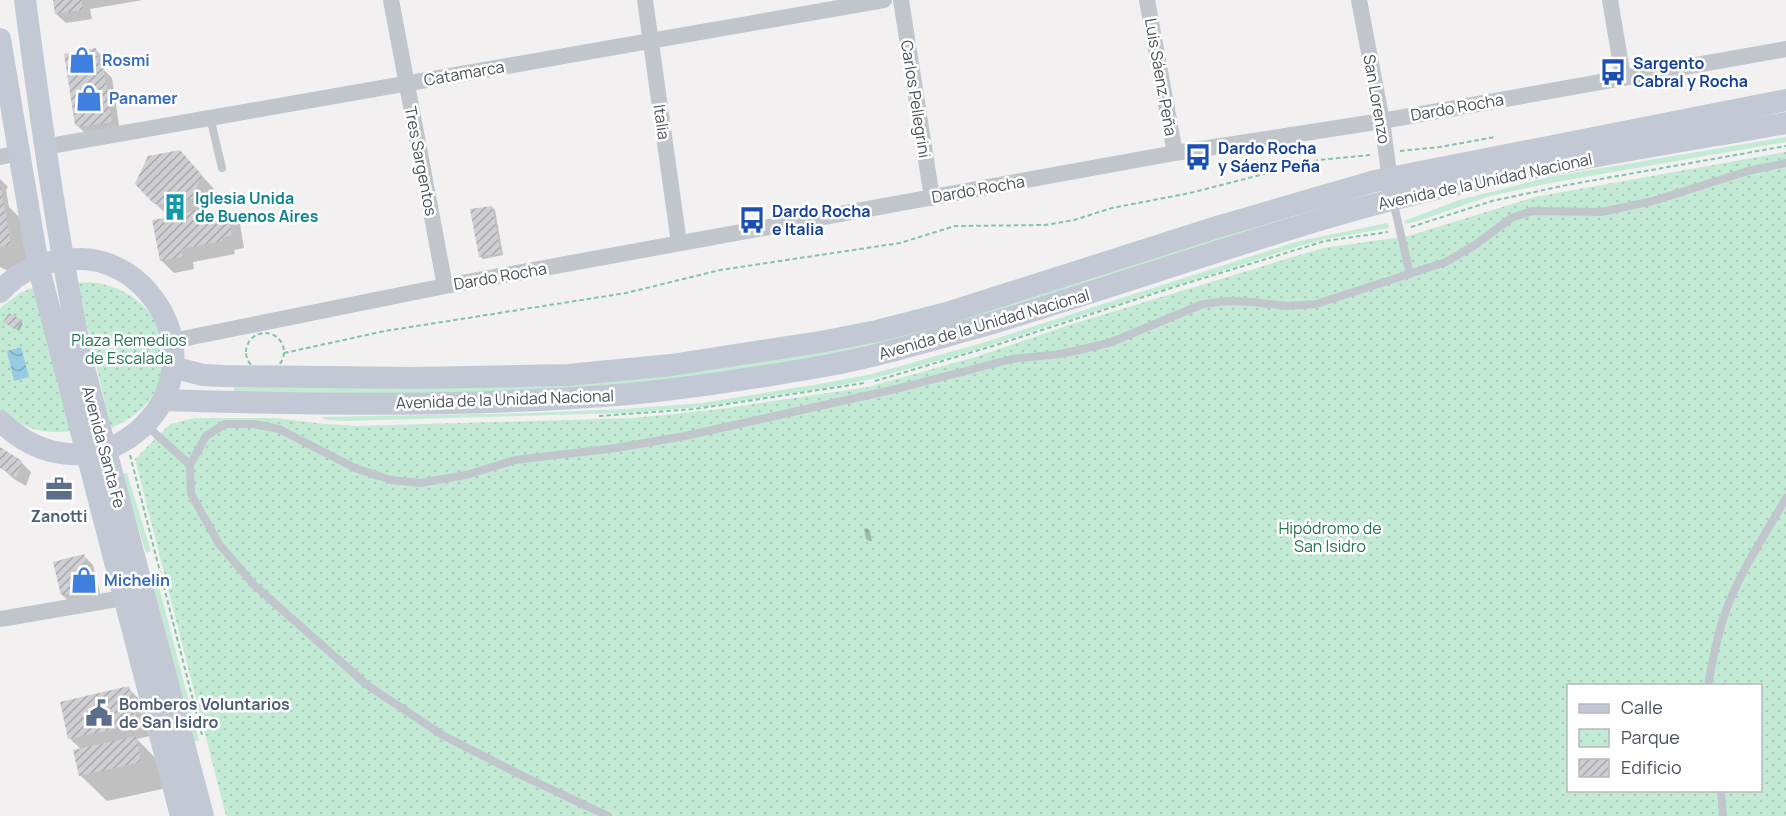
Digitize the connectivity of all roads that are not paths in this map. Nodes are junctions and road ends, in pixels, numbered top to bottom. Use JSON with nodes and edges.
{"nodes":[{"id":1,"x":25,"y":0,"type":"edge"},
{"id":2,"x":391,"y":0,"type":"edge"},
{"id":3,"x":645,"y":0,"type":"edge"},
{"id":4,"x":884,"y":0,"type":"edge"},
{"id":5,"x":901,"y":0,"type":"edge"},
{"id":6,"x":1147,"y":0,"type":"edge"},
{"id":7,"x":1359,"y":0,"type":"edge"},
{"id":8,"x":1610,"y":0,"type":"edge"},
{"id":9,"x":0,"y":39,"type":"edge"},
{"id":10,"x":650,"y":40,"type":"junction"},
{"id":11,"x":1786,"y":49,"type":"edge"},
{"id":12,"x":1623,"y":77,"type":"junction"},
{"id":13,"x":406,"y":83,"type":"junction"},
{"id":14,"x":1786,"y":100,"type":"edge"},
{"id":15,"x":210,"y":117,"type":"junction"},
{"id":16,"x":1382,"y":121,"type":"junction"},
{"id":17,"x":1786,"y":123,"type":"edge"},
{"id":18,"x":44,"y":147,"type":"junction"},
{"id":19,"x":1175,"y":153,"type":"junction"},
{"id":20,"x":10,"y":155,"type":"edge"},
{"id":21,"x":1786,"y":163,"type":"edge"},
{"id":22,"x":222,"y":168,"type":"dead end"},
{"id":23,"x":1391,"y":188,"type":"junction"},
{"id":24,"x":932,"y":198,"type":"junction"},
{"id":25,"x":680,"y":243,"type":"junction"},
{"id":26,"x":62,"y":259,"type":"junction"},
{"id":27,"x":38,"y":265,"type":"junction"},
{"id":28,"x":1410,"y":274,"type":"junction"},
{"id":29,"x":445,"y":286,"type":"junction"},
{"id":30,"x":0,"y":292,"type":"edge"},
{"id":31,"x":172,"y":341,"type":"junction"},
{"id":32,"x":172,"y":367,"type":"junction"},
{"id":33,"x":163,"y":400,"type":"junction"},
{"id":34,"x":0,"y":422,"type":"edge"},
{"id":35,"x":146,"y":425,"type":"junction"},
{"id":36,"x":95,"y":452,"type":"junction"},
{"id":37,"x":190,"y":465,"type":"junction"},
{"id":38,"x":1786,"y":498,"type":"edge"},
{"id":39,"x":123,"y":598,"type":"junction"},
{"id":40,"x":0,"y":619,"type":"edge"},
{"id":41,"x":1708,"y":684,"type":"edge"},
{"id":42,"x":161,"y":700,"type":"junction"},
{"id":43,"x":1721,"y":792,"type":"edge"},
{"id":44,"x":194,"y":815,"type":"edge"},
{"id":45,"x":608,"y":816,"type":"edge"},
{"id":46,"x":1723,"y":816,"type":"edge"}],
"edges":[{"from":1,"to":18,"type":"main road","name":"Avenida Santa Fe"},
{"from":2,"to":13,"type":"street","name":"Tres Sargentos"},
{"from":3,"to":10,"type":"street","name":"Italia"},
{"from":4,"to":10,"type":"street","name":"Catamarca"},
{"from":5,"to":24,"type":"street","name":"Carlos Pellegrini"},
{"from":6,"to":19,"type":"street","name":"Luis Sáenz Peña"},
{"from":7,"to":16,"type":"street","name":"San Lorenzo"},
{"from":8,"to":12,"type":"street"},
{"from":9,"to":20,"type":"main road","name":"Avenida Santa Fe"},
{"from":10,"to":13,"type":"street","name":"Catamarca"},
{"from":10,"to":25,"type":"street","name":"Italia"},
{"from":11,"to":12,"type":"street","name":"Dardo Rocha"},
{"from":12,"to":16,"type":"street","name":"Dardo Rocha"},
{"from":13,"to":15,"type":"street","name":"Catamarca"},
{"from":13,"to":29,"type":"street","name":"Tres Sargentos"},
{"from":14,"to":23,"type":"main road","name":"Avenida de la Unidad Nacional"},
{"from":15,"to":18,"type":"street","name":"Catamarca"},
{"from":15,"to":22,"type":"lane"},
{"from":16,"to":19,"type":"street","name":"Dardo Rocha"},
{"from":16,"to":23,"type":"street","name":"San Lorenzo"},
{"from":17,"to":23,"type":"main road","name":"Avenida de la Unidad Nacional"},
{"from":18,"to":26,"type":"main road","name":"Avenida Santa Fe"},
{"from":19,"to":24,"type":"street","name":"Dardo Rocha"},
{"from":20,"to":27,"type":"main road","name":"Avenida Santa Fe"},
{"from":21,"to":28,"type":"lane"},
{"from":23,"to":28,"type":"lane"},
{"from":23,"to":32,"type":"main road","name":"Avenida de la Unidad Nacional"},
{"from":23,"to":33,"type":"main road","name":"Avenida de la Unidad Nacional"},
{"from":24,"to":25,"type":"street","name":"Dardo Rocha"},
{"from":25,"to":29,"type":"street","name":"Dardo Rocha"},
{"from":26,"to":27,"type":"main road"},
{"from":26,"to":31,"type":"main road"},
{"from":26,"to":36,"type":"main road","name":"Avenida Santa Fe"},
{"from":27,"to":30,"type":"main road"},
{"from":27,"to":36,"type":"main road","name":"Avenida Santa Fe"},
{"from":28,"to":37,"type":"lane"},
{"from":29,"to":31,"type":"street","name":"Dardo Rocha"},
{"from":31,"to":32,"type":"main road"},
{"from":32,"to":33,"type":"main road"},
{"from":33,"to":35,"type":"main road"},
{"from":34,"to":36,"type":"main road"},
{"from":35,"to":36,"type":"main road"},
{"from":35,"to":37,"type":"lane"},
{"from":36,"to":39,"type":"main road","name":"Avenida Santa Fe"},
{"from":36,"to":42,"type":"main road","name":"Avenida Santa Fe"},
{"from":37,"to":45,"type":"lane"},
{"from":38,"to":41,"type":"lane"},
{"from":39,"to":40,"type":"street"},
{"from":39,"to":42,"type":"main road","name":"Avenida Santa Fe"},
{"from":42,"to":44,"type":"main road","name":"Avenida Santa Fe"},
{"from":43,"to":46,"type":"lane"}]}
